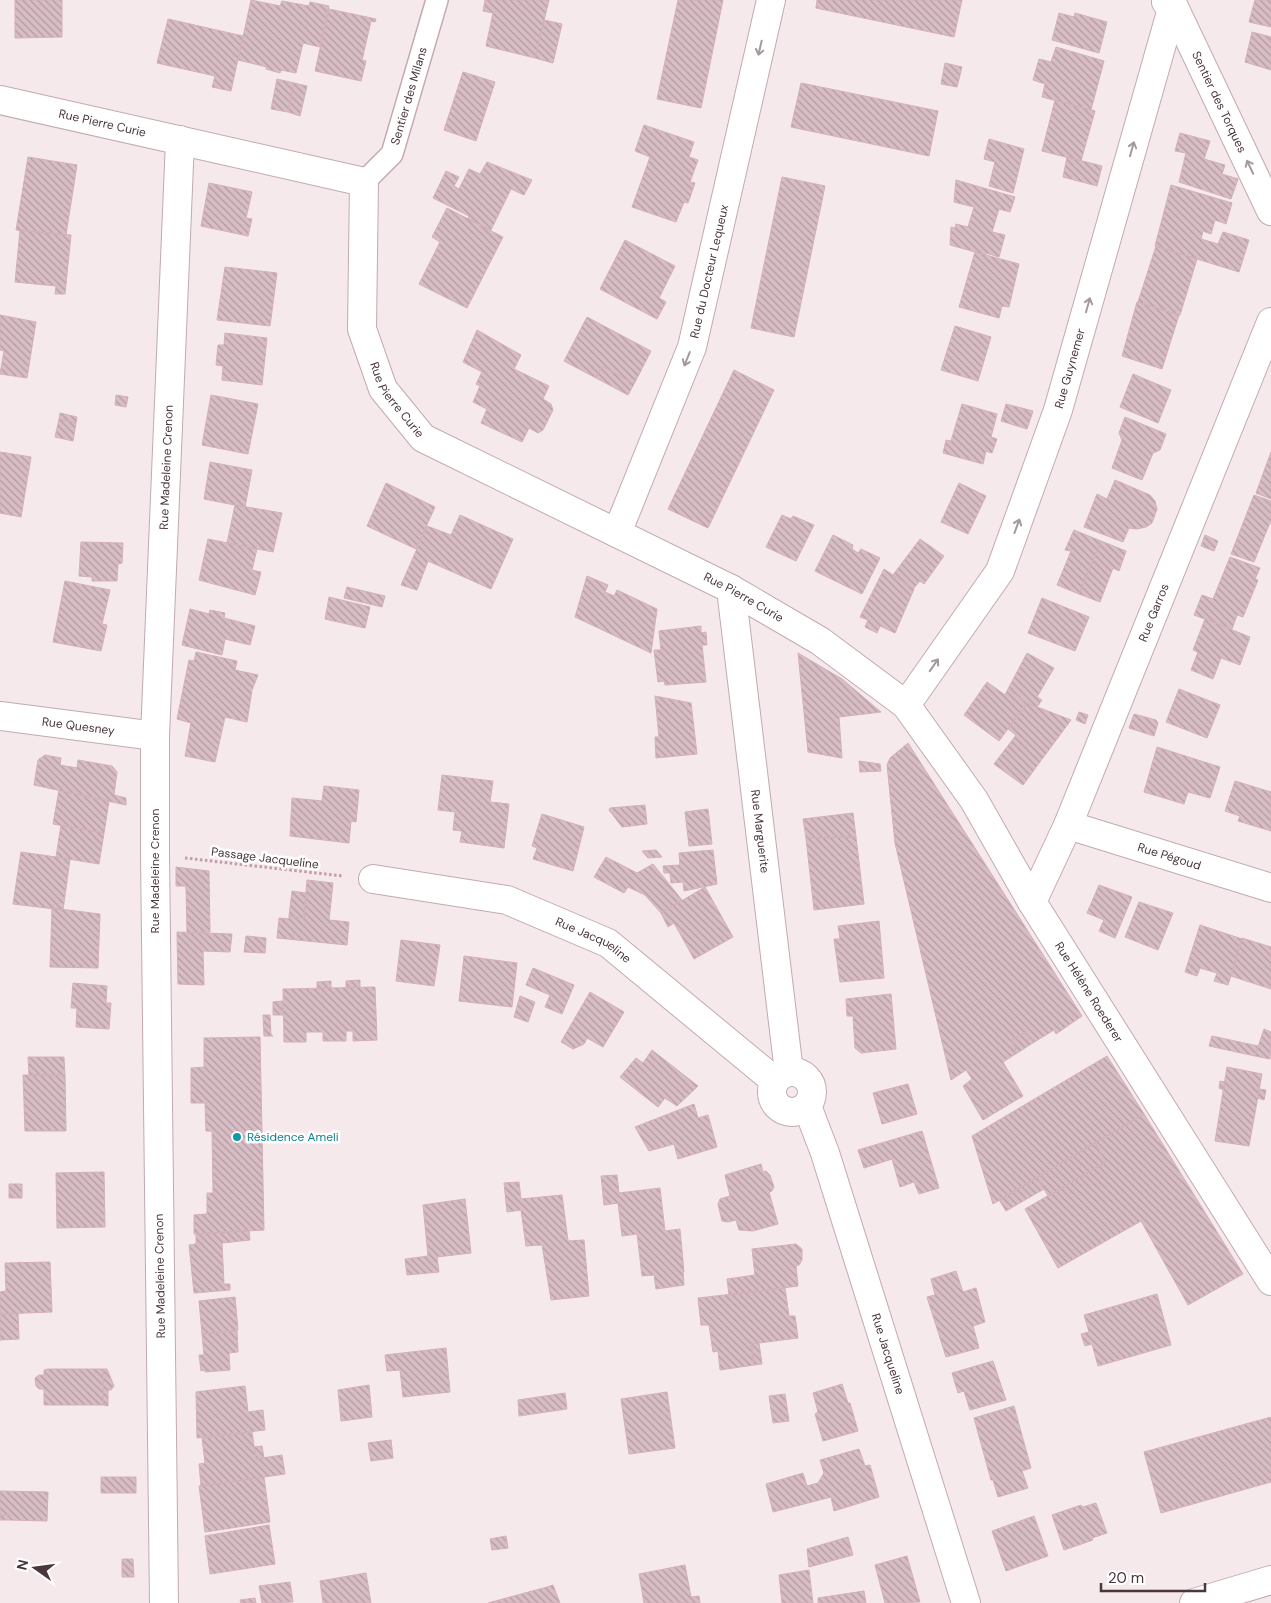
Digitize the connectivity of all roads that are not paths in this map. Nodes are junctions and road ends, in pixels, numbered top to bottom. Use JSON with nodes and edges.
{"nodes":[{"id":1,"x":437,"y":0,"type":"edge"},
{"id":2,"x":771,"y":0,"type":"edge"},
{"id":3,"x":1172,"y":2,"type":"edge"},
{"id":4,"x":0,"y":100,"type":"edge"},
{"id":5,"x":180,"y":140,"type":"junction"},
{"id":6,"x":364,"y":182,"type":"junction"},
{"id":7,"x":1271,"y":211,"type":"edge"},
{"id":8,"x":1271,"y":322,"type":"edge"},
{"id":9,"x":617,"y":534,"type":"junction"},
{"id":10,"x":731,"y":589,"type":"junction"},
{"id":11,"x":906,"y":705,"type":"junction"},
{"id":12,"x":0,"y":716,"type":"edge"},
{"id":13,"x":155,"y":736,"type":"junction"},
{"id":14,"x":1068,"y":825,"type":"junction"},
{"id":15,"x":373,"y":880,"type":"road end"},
{"id":16,"x":1271,"y":888,"type":"edge"},
{"id":17,"x":1032,"y":902,"type":"junction"},
{"id":18,"x":782,"y":1077,"type":"junction"},
{"id":19,"x":807,"y":1106,"type":"joint"},
{"id":20,"x":1271,"y":1281,"type":"edge"},
{"id":21,"x":1271,"y":1580,"type":"edge"},
{"id":22,"x":164,"y":1603,"type":"edge"},
{"id":23,"x":966,"y":1603,"type":"edge"},
{"id":24,"x":1194,"y":1603,"type":"edge"}],
"edges":[{"from":1,"to":6,"type":"street","name":"Sentier des Milans"},
{"from":2,"to":9,"type":"street","name":"Rue du Docteur Lequeux","one_way":true},
{"from":7,"to":3,"type":"street","name":"Sentier des Torques","one_way":true},
{"from":11,"to":3,"type":"street","name":"Rue Guynemer","one_way":true},
{"from":4,"to":5,"type":"street","name":"Rue Pierre Curie"},
{"from":5,"to":6,"type":"street","name":"Rue Pierre Curie"},
{"from":5,"to":13,"type":"street","name":"Rue Madeleine Crenon"},
{"from":6,"to":9,"type":"street","name":"Rue Pierre Curie"},
{"from":8,"to":14,"type":"street","name":"Rue Garros"},
{"from":9,"to":10,"type":"street","name":"Rue Pierre Curie"},
{"from":10,"to":11,"type":"street","name":"Rue Pierre Curie"},
{"from":10,"to":18,"type":"street","name":"Rue Marguerite"},
{"from":11,"to":17,"type":"street","name":"Rue Hélène Roederer"},
{"from":12,"to":13,"type":"street","name":"Rue Quesney"},
{"from":13,"to":22,"type":"street","name":"Rue Madeleine Crenon"},
{"from":14,"to":16,"type":"street","name":"Rue Pégoud"},
{"from":14,"to":17,"type":"street","name":"Rue Garros"},
{"from":15,"to":18,"type":"street","name":"Rue Jacqueline"},
{"from":17,"to":20,"type":"street","name":"Rue Hélène Roederer"},
{"from":18,"to":19,"type":"street","name":"Rue Marguerite"},
{"from":19,"to":23,"type":"street","name":"Rue Jacqueline"},
{"from":21,"to":24,"type":"street"}]}
